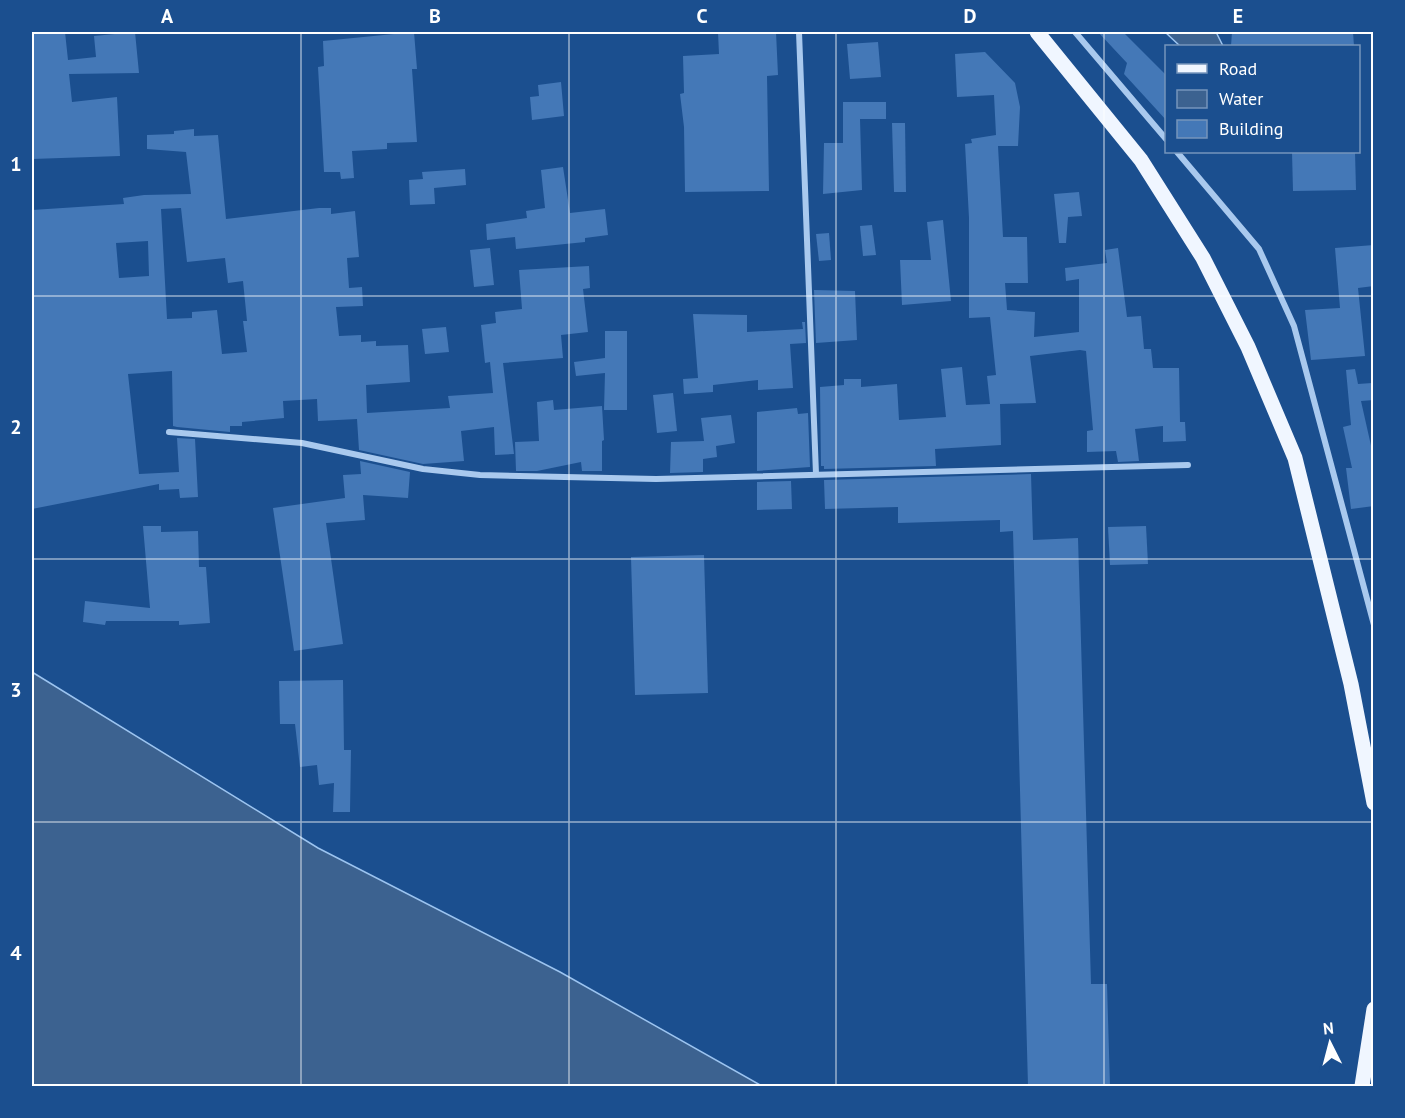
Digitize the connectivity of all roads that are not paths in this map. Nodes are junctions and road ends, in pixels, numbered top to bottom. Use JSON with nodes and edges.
{"nodes":[{"id":1,"x":799,"y":32,"type":"edge"},
{"id":2,"x":1037,"y":32,"type":"edge"},
{"id":3,"x":1075,"y":32,"type":"edge"},
{"id":4,"x":1165,"y":137,"type":"edge"},
{"id":5,"x":1178,"y":153,"type":"edge"},
{"id":6,"x":169,"y":432,"type":"dead end"},
{"id":7,"x":1188,"y":465,"type":"dead end"},
{"id":8,"x":816,"y":474,"type":"junction"},
{"id":9,"x":1374,"y":625,"type":"edge"},
{"id":10,"x":1374,"y":803,"type":"edge"},
{"id":11,"x":1374,"y":1009,"type":"edge"},
{"id":12,"x":1362,"y":1086,"type":"edge"}],
"edges":[{"from":1,"to":8,"type":"street"},
{"from":2,"to":10,"type":"main road"},
{"from":3,"to":4,"type":"street"},
{"from":5,"to":9,"type":"street"},
{"from":6,"to":8,"type":"street"},
{"from":7,"to":8,"type":"street"},
{"from":11,"to":12,"type":"main road"}]}
